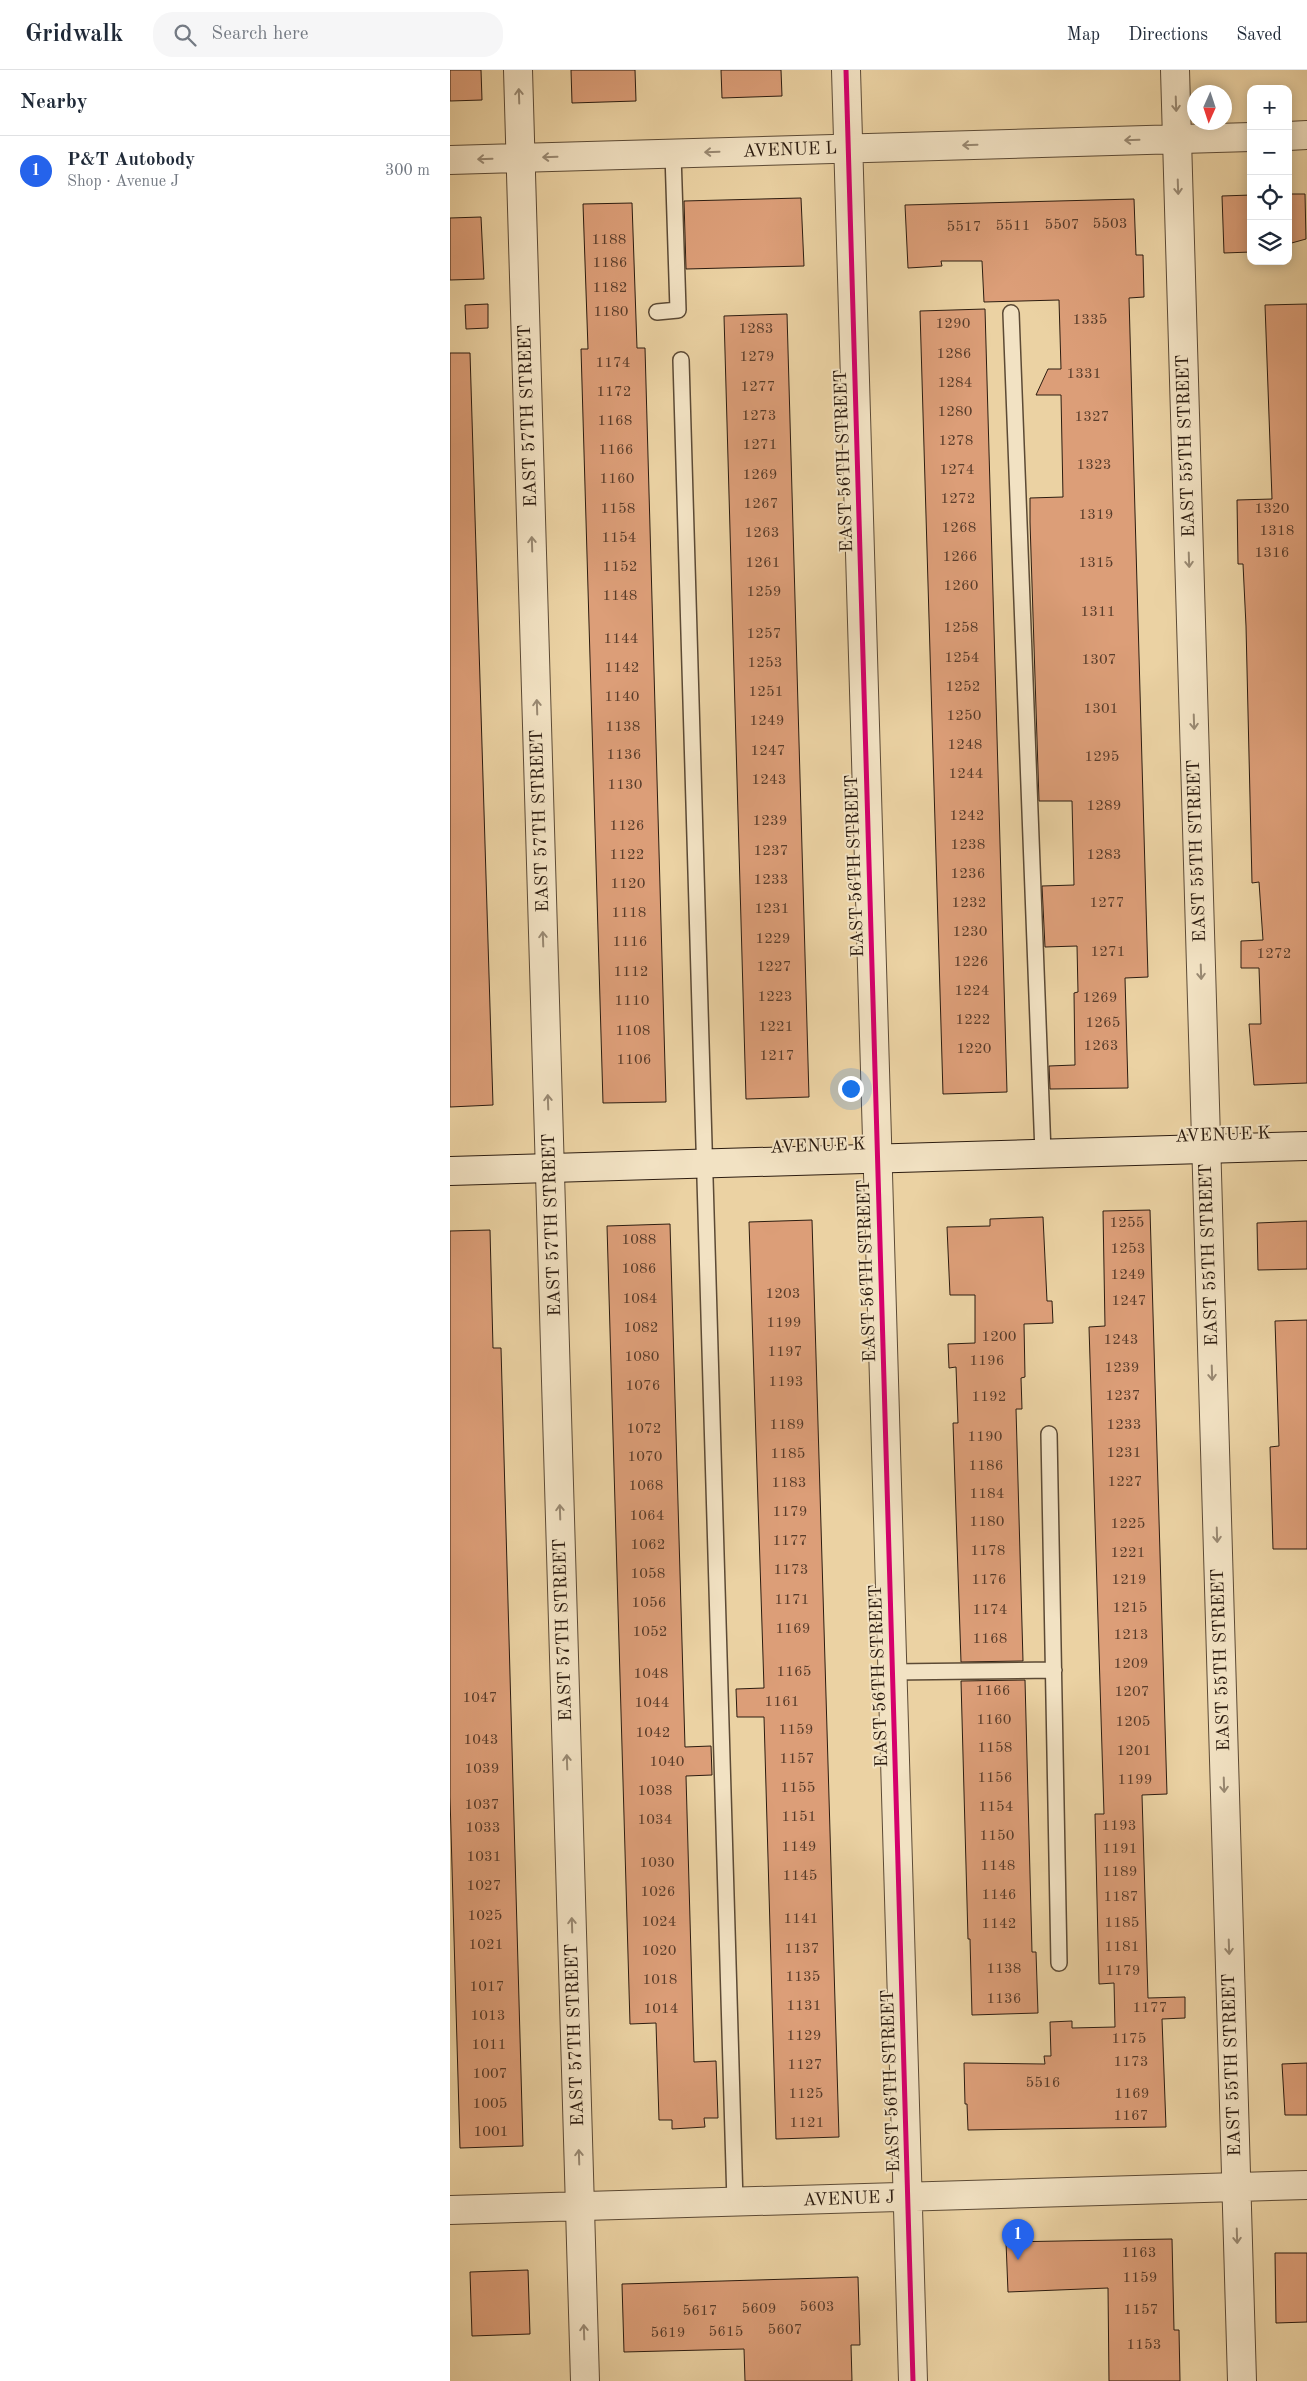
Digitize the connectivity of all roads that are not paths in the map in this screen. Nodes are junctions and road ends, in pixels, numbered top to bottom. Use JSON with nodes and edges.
{"nodes":[{"id":1,"x":518,"y":70,"type":"edge"},
{"id":2,"x":846,"y":70,"type":"edge"},
{"id":3,"x":1175,"y":70,"type":"edge"},
{"id":4,"x":1307,"y":135,"type":"edge"},
{"id":5,"x":1292,"y":136,"type":"edge"},
{"id":6,"x":1247,"y":137,"type":"edge"},
{"id":7,"x":1177,"y":139,"type":"junction"},
{"id":8,"x":848,"y":148,"type":"junction"},
{"id":9,"x":674,"y":154,"type":"junction"},
{"id":10,"x":520,"y":158,"type":"junction"},
{"id":11,"x":450,"y":160,"type":"edge"},
{"id":12,"x":657,"y":312,"type":"dead end"},
{"id":13,"x":1011,"y":313,"type":"dead end"},
{"id":14,"x":681,"y":360,"type":"dead end"},
{"id":15,"x":1307,"y":1146,"type":"edge"},
{"id":16,"x":1206,"y":1149,"type":"junction"},
{"id":17,"x":1044,"y":1153,"type":"junction"},
{"id":18,"x":878,"y":1158,"type":"junction"},
{"id":19,"x":706,"y":1163,"type":"junction"},
{"id":20,"x":550,"y":1168,"type":"junction"},
{"id":21,"x":450,"y":1171,"type":"edge"},
{"id":22,"x":1049,"y":1434,"type":"dead end"},
{"id":23,"x":1054,"y":1670,"type":"junction"},
{"id":24,"x":892,"y":1672,"type":"junction"},
{"id":25,"x":1060,"y":1963,"type":"dead end"},
{"id":26,"x":1307,"y":2185,"type":"edge"},
{"id":27,"x":1236,"y":2188,"type":"junction"},
{"id":28,"x":908,"y":2197,"type":"junction"},
{"id":29,"x":734,"y":2202,"type":"junction"},
{"id":30,"x":580,"y":2206,"type":"junction"},
{"id":31,"x":450,"y":2210,"type":"edge"},
{"id":32,"x":585,"y":2381,"type":"edge"},
{"id":33,"x":913,"y":2381,"type":"edge"},
{"id":34,"x":1242,"y":2381,"type":"edge"}],
"edges":[{"from":10,"to":1,"type":"street","name":"EAST 57TH STREET","one_way":true},
{"from":2,"to":8,"type":"street","name":"EAST 56TH STREET"},
{"from":3,"to":7,"type":"street","name":"EAST 55TH STREET","one_way":true},
{"from":4,"to":5,"type":"street"},
{"from":6,"to":7,"type":"street","name":"AVENUE L"},
{"from":7,"to":8,"type":"street","name":"AVENUE L","one_way":true},
{"from":7,"to":16,"type":"street","name":"EAST 55TH STREET","one_way":true},
{"from":8,"to":9,"type":"street","name":"AVENUE L","one_way":true},
{"from":8,"to":18,"type":"street","name":"EAST 56TH STREET"},
{"from":9,"to":10,"type":"street","name":"AVENUE L","one_way":true},
{"from":9,"to":12,"type":"lane"},
{"from":10,"to":11,"type":"street","name":"AVENUE L","one_way":true},
{"from":20,"to":10,"type":"street","name":"EAST 57TH STREET","one_way":true},
{"from":13,"to":17,"type":"lane"},
{"from":14,"to":19,"type":"lane"},
{"from":15,"to":16,"type":"street","name":"AVENUE K"},
{"from":16,"to":17,"type":"street","name":"AVENUE K"},
{"from":16,"to":27,"type":"street","name":"EAST 55TH STREET","one_way":true},
{"from":17,"to":18,"type":"street","name":"AVENUE K"},
{"from":18,"to":19,"type":"street","name":"AVENUE K"},
{"from":18,"to":24,"type":"street","name":"EAST 56TH STREET"},
{"from":19,"to":20,"type":"street","name":"AVENUE K"},
{"from":19,"to":29,"type":"lane"},
{"from":20,"to":21,"type":"street","name":"AVENUE K"},
{"from":30,"to":20,"type":"street","name":"EAST 57TH STREET","one_way":true},
{"from":22,"to":23,"type":"lane"},
{"from":23,"to":24,"type":"lane"},
{"from":23,"to":25,"type":"lane"},
{"from":24,"to":28,"type":"street","name":"EAST 56TH STREET"},
{"from":26,"to":27,"type":"street","name":"AVENUE J"},
{"from":27,"to":28,"type":"street","name":"AVENUE J"},
{"from":27,"to":34,"type":"street","name":"EAST 55TH STREET","one_way":true},
{"from":28,"to":29,"type":"street","name":"AVENUE J"},
{"from":28,"to":33,"type":"street","name":"EAST 56TH STREET"},
{"from":29,"to":30,"type":"street","name":"AVENUE J"},
{"from":30,"to":31,"type":"street","name":"AVENUE J"},
{"from":32,"to":30,"type":"street","name":"EAST 57TH STREET","one_way":true}]}
